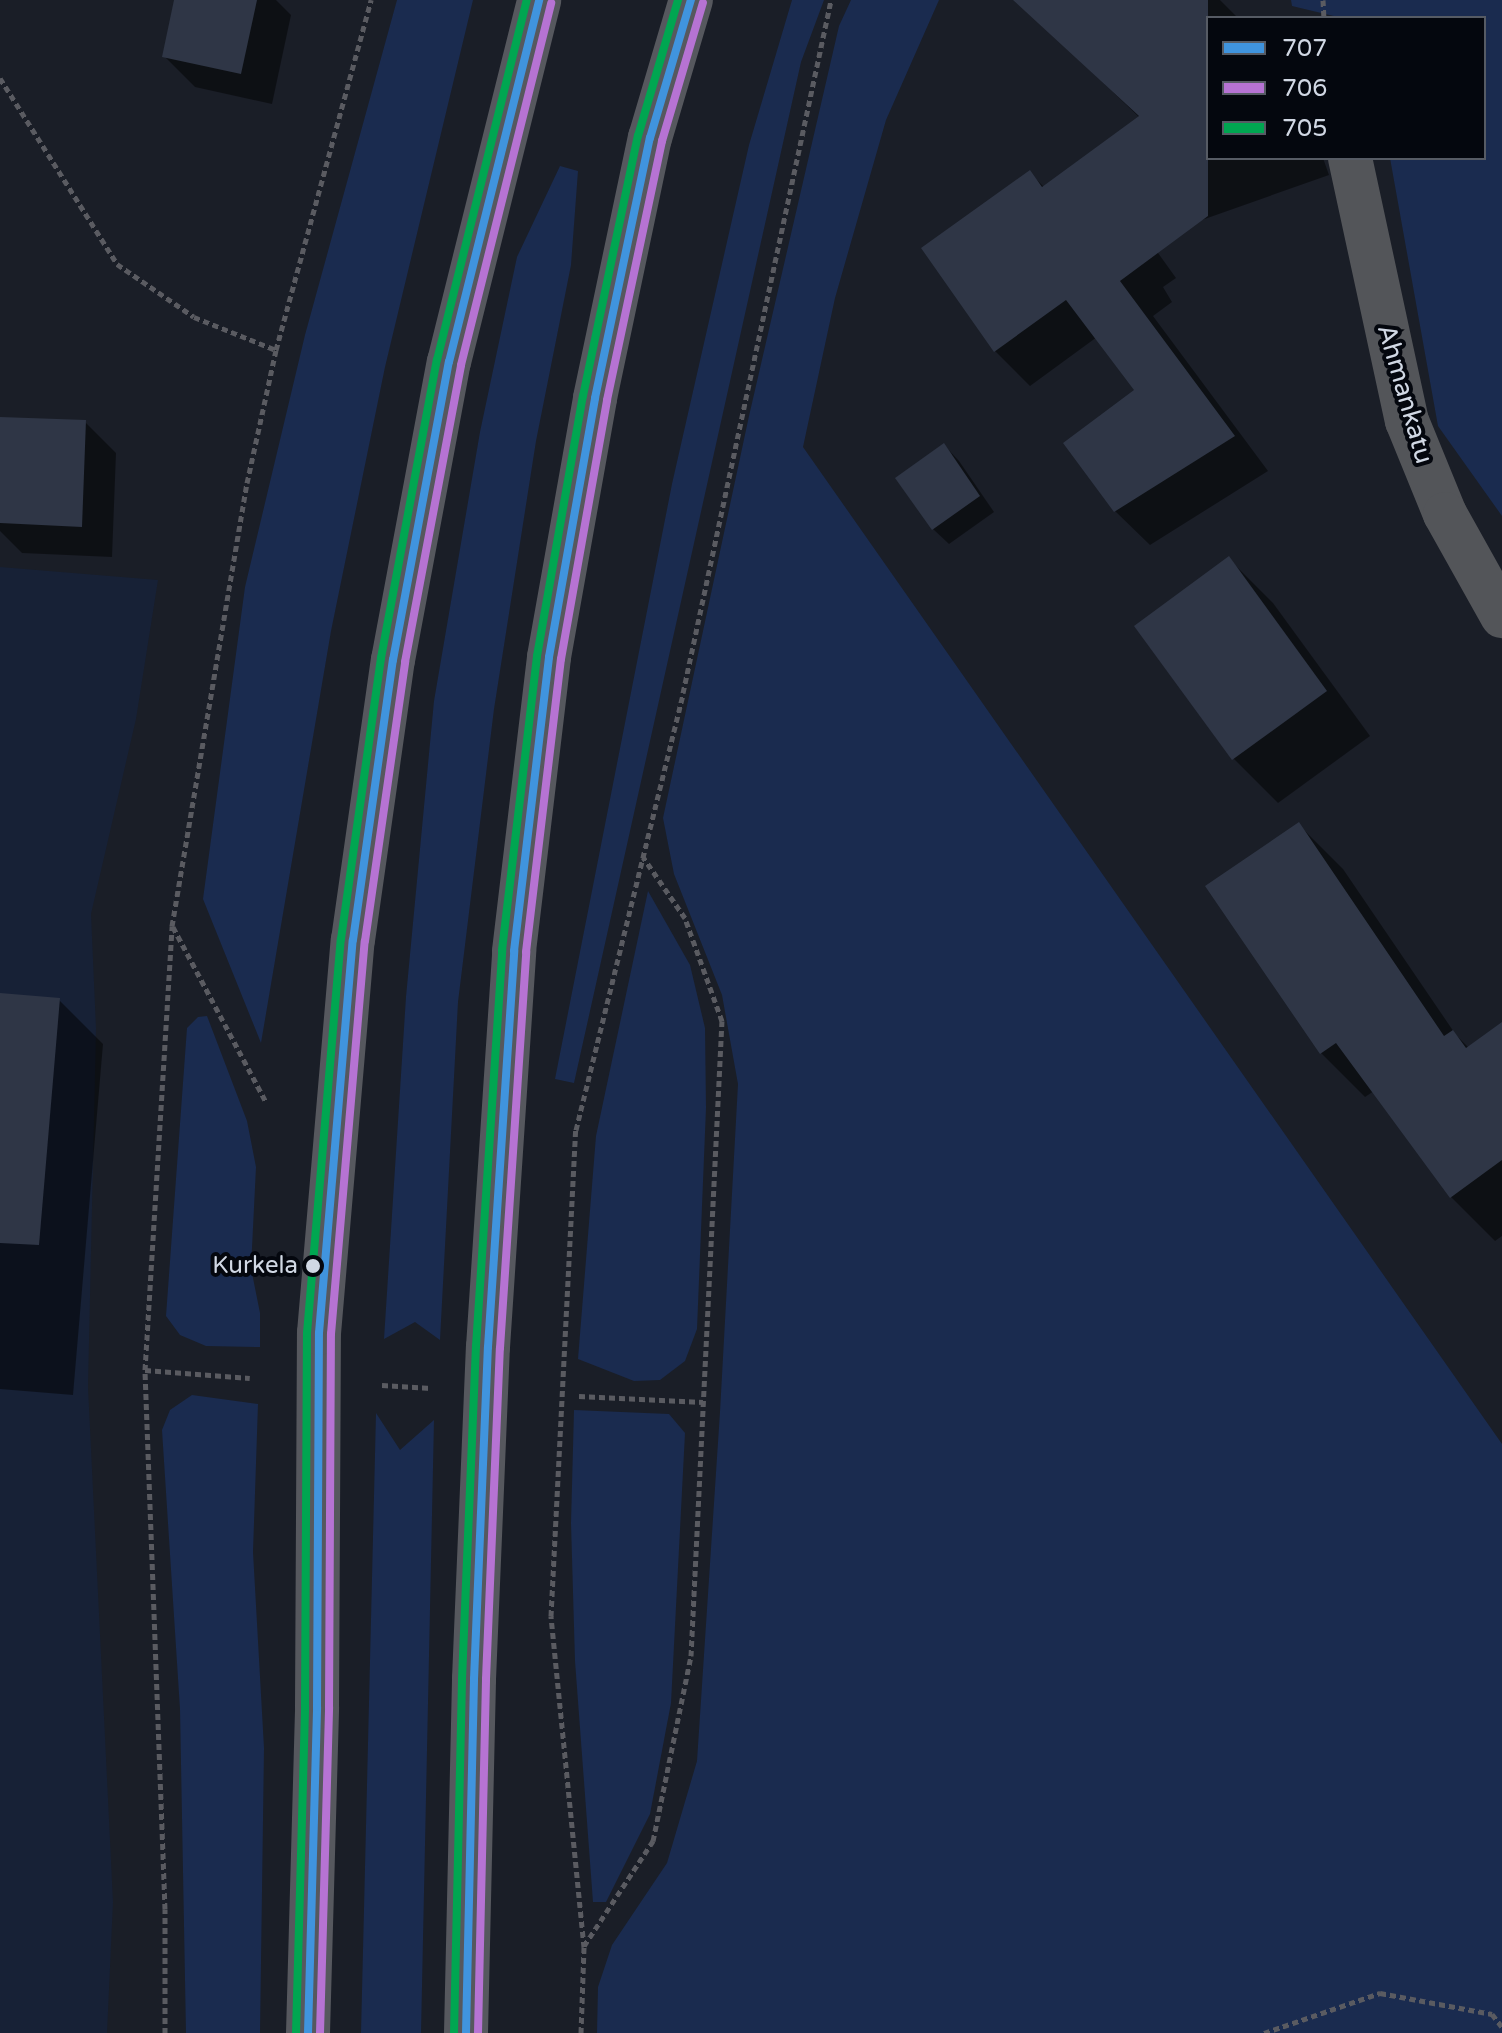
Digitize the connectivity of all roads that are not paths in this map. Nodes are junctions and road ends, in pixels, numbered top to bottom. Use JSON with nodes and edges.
{"nodes":[{"id":1,"x":539,"y":0,"type":"edge"},
{"id":2,"x":691,"y":0,"type":"edge"},
{"id":3,"x":1350,"y":160,"type":"edge"},
{"id":4,"x":1502,"y":616,"type":"edge"},
{"id":5,"x":308,"y":2033,"type":"edge"},
{"id":6,"x":466,"y":2033,"type":"edge"}],
"edges":[{"from":1,"to":5,"type":"main road"},
{"from":2,"to":6,"type":"main road"},
{"from":3,"to":4,"type":"street","name":"Ahmankatu"}]}
